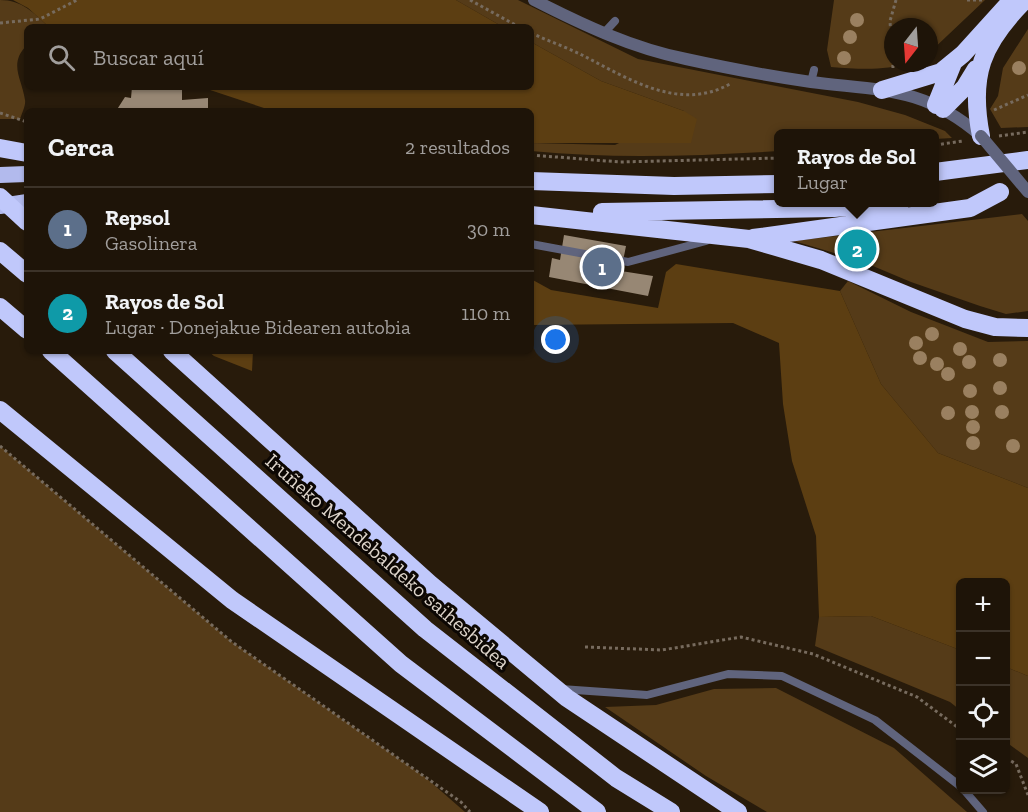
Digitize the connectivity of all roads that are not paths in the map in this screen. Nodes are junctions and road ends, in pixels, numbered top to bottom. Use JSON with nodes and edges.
{"nodes":[{"id":1,"x":534,"y":0,"type":"edge"},
{"id":2,"x":1012,"y":0,"type":"edge"},
{"id":3,"x":1025,"y":0,"type":"edge"},
{"id":4,"x":615,"y":21,"type":"dead end"},
{"id":5,"x":603,"y":33,"type":"junction"},
{"id":6,"x":954,"y":62,"type":"junction"},
{"id":7,"x":981,"y":63,"type":"junction"},
{"id":8,"x":882,"y":90,"type":"junction"},
{"id":9,"x":940,"y":107,"type":"junction"},
{"id":10,"x":979,"y":125,"type":"junction"},
{"id":11,"x":0,"y":148,"type":"edge"},
{"id":12,"x":24,"y":152,"type":"edge"},
{"id":13,"x":1028,"y":160,"type":"edge"},
{"id":14,"x":939,"y":171,"type":"edge"},
{"id":15,"x":24,"y":174,"type":"edge"},
{"id":16,"x":0,"y":175,"type":"edge"},
{"id":17,"x":534,"y":182,"type":"edge"},
{"id":18,"x":774,"y":184,"type":"edge"},
{"id":19,"x":1028,"y":187,"type":"edge"},
{"id":20,"x":1000,"y":192,"type":"junction"},
{"id":21,"x":1028,"y":192,"type":"edge"},
{"id":22,"x":939,"y":200,"type":"edge"},
{"id":23,"x":2,"y":202,"type":"edge"},
{"id":24,"x":24,"y":202,"type":"edge"},
{"id":25,"x":836,"y":207,"type":"edge"},
{"id":26,"x":534,"y":213,"type":"edge"},
{"id":27,"x":534,"y":213,"type":"edge"},
{"id":28,"x":24,"y":220,"type":"edge"},
{"id":29,"x":729,"y":237,"type":"junction"},
{"id":30,"x":749,"y":239,"type":"junction"},
{"id":31,"x":534,"y":245,"type":"edge"},
{"id":32,"x":0,"y":251,"type":"edge"},
{"id":33,"x":24,"y":271,"type":"edge"},
{"id":34,"x":0,"y":307,"type":"edge"},
{"id":35,"x":24,"y":327,"type":"edge"},
{"id":36,"x":1027,"y":327,"type":"edge"},
{"id":37,"x":54,"y":354,"type":"edge"},
{"id":38,"x":118,"y":354,"type":"edge"},
{"id":39,"x":175,"y":354,"type":"edge"},
{"id":40,"x":0,"y":410,"type":"edge"},
{"id":41,"x":556,"y":688,"type":"junction"},
{"id":42,"x":956,"y":783,"type":"edge"},
{"id":43,"x":968,"y":794,"type":"edge"},
{"id":44,"x":536,"y":810,"type":"edge"},
{"id":45,"x":597,"y":812,"type":"edge"},
{"id":46,"x":671,"y":812,"type":"edge"},
{"id":47,"x":738,"y":812,"type":"edge"},
{"id":48,"x":983,"y":812,"type":"edge"}],
"edges":[{"from":1,"to":5,"type":"street"},
{"from":2,"to":6,"type":"highway"},
{"from":3,"to":7,"type":"highway"},
{"from":4,"to":5,"type":"lane"},
{"from":5,"to":8,"type":"street"},
{"from":6,"to":8,"type":"highway"},
{"from":6,"to":9,"type":"highway"},
{"from":7,"to":9,"type":"highway"},
{"from":7,"to":10,"type":"highway"},
{"from":8,"to":9,"type":"street"},
{"from":9,"to":10,"type":"street"},
{"from":10,"to":21,"type":"street","bridge":true},
{"from":11,"to":12,"type":"highway"},
{"from":13,"to":14,"type":"highway"},
{"from":15,"to":16,"type":"highway"},
{"from":17,"to":18,"type":"highway"},
{"from":19,"to":20,"type":"highway"},
{"from":20,"to":22,"type":"highway"},
{"from":20,"to":30,"type":"highway"},
{"from":23,"to":24,"type":"highway"},
{"from":23,"to":28,"type":"highway"},
{"from":25,"to":26,"type":"highway"},
{"from":27,"to":29,"type":"highway"},
{"from":29,"to":30,"type":"highway"},
{"from":29,"to":31,"type":"lane"},
{"from":30,"to":36,"type":"highway"},
{"from":32,"to":33,"type":"highway"},
{"from":34,"to":35,"type":"highway"},
{"from":37,"to":45,"type":"highway"},
{"from":38,"to":46,"type":"highway","name":"Iruñeko Mendebaldeko saihesbidea"},
{"from":39,"to":41,"type":"highway"},
{"from":40,"to":44,"type":"highway"},
{"from":41,"to":42,"type":"lane"},
{"from":41,"to":47,"type":"highway"},
{"from":43,"to":48,"type":"lane"}]}
